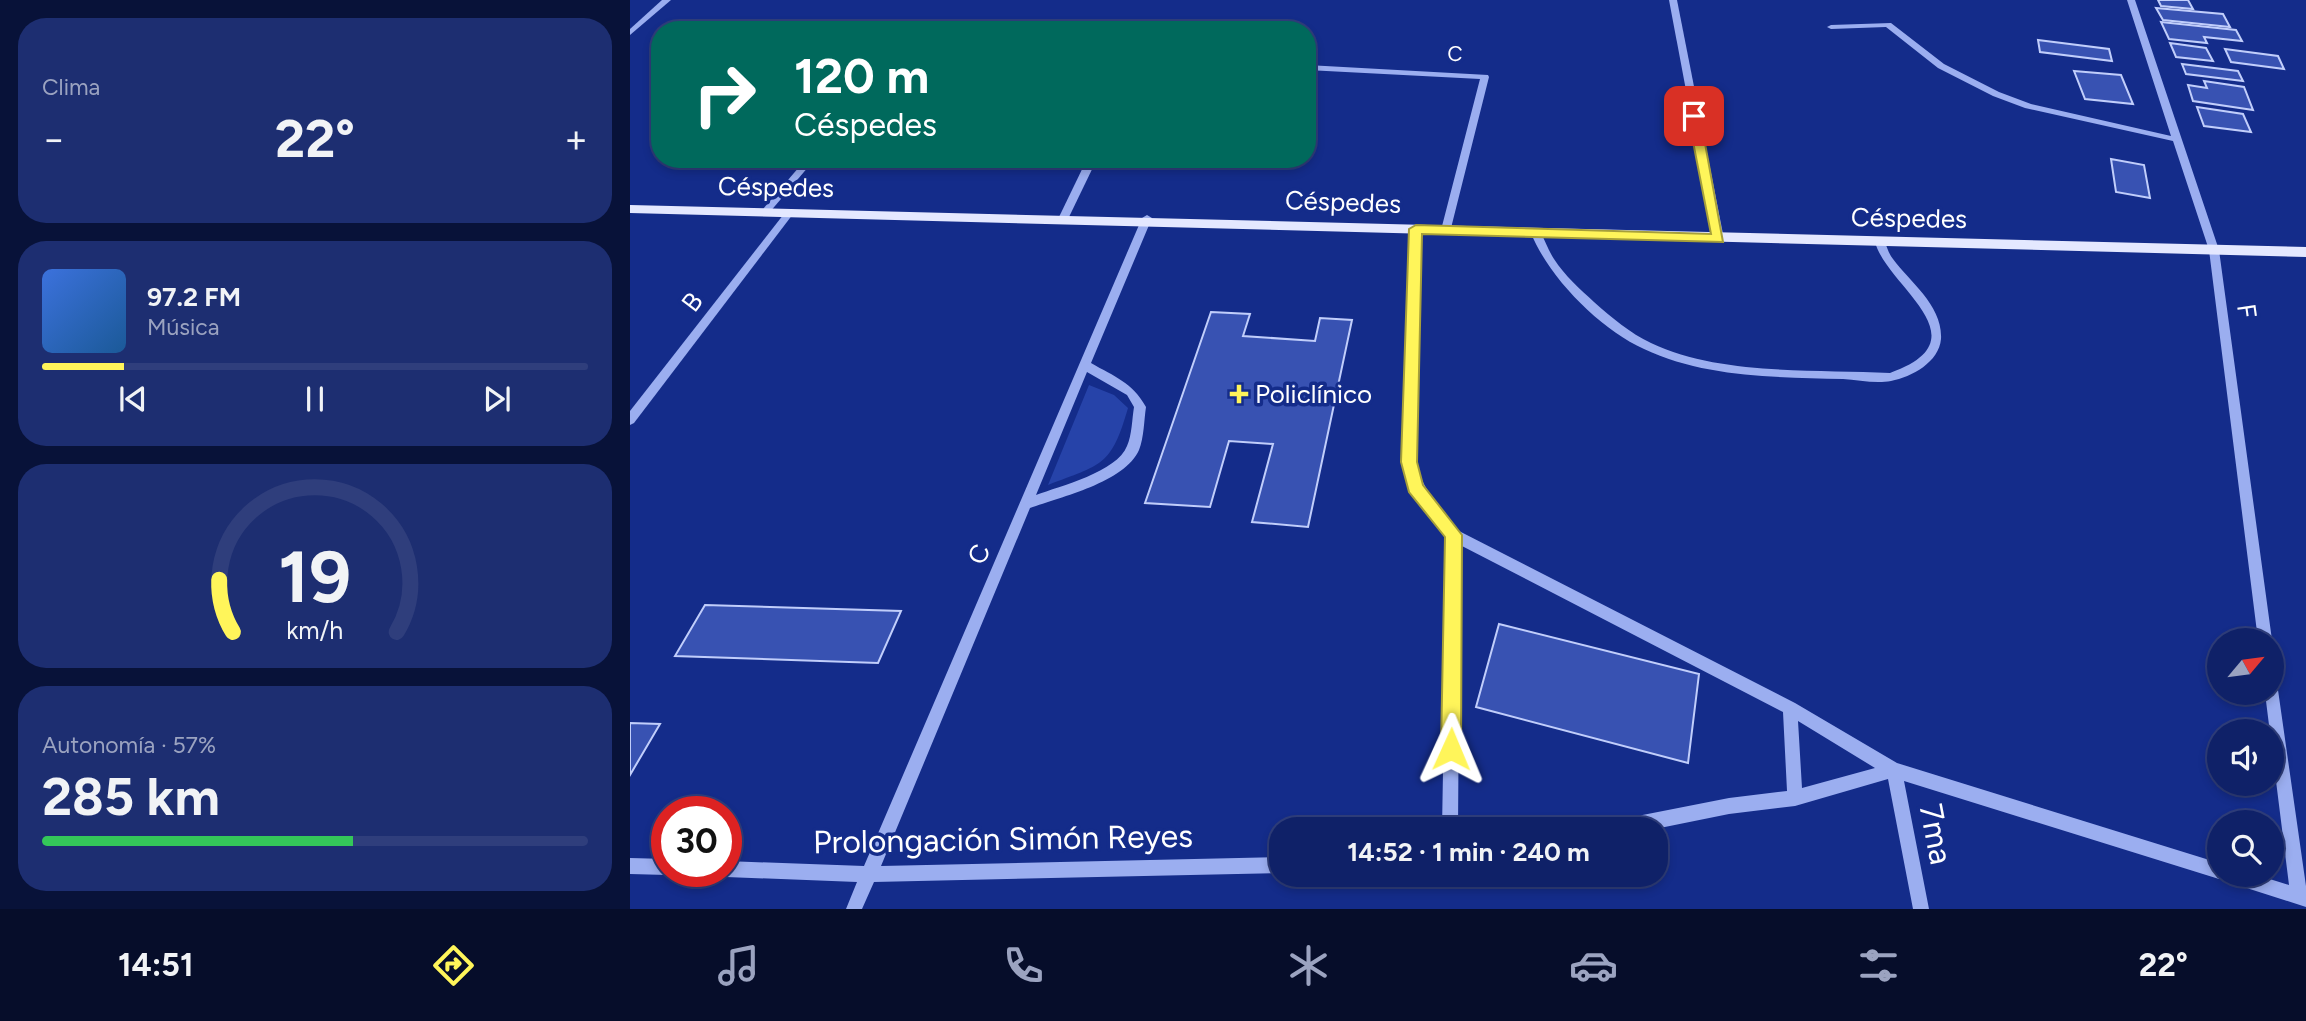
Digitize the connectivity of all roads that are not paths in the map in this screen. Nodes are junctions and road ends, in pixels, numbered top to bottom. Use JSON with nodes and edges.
{"nodes":[{"id":1,"x":667,"y":0,"type":"edge"},
{"id":2,"x":1673,"y":0,"type":"edge"},
{"id":3,"x":2131,"y":0,"type":"edge"},
{"id":4,"x":1831,"y":27,"type":"dead end"},
{"id":5,"x":630,"y":33,"type":"edge"},
{"id":6,"x":1316,"y":68,"type":"edge"},
{"id":7,"x":2179,"y":140,"type":"junction"},
{"id":8,"x":803,"y":168,"type":"edge"},
{"id":9,"x":1088,"y":168,"type":"edge"},
{"id":10,"x":630,"y":209,"type":"edge"},
{"id":11,"x":766,"y":211,"type":"junction"},
{"id":12,"x":790,"y":212,"type":"junction"},
{"id":13,"x":1064,"y":217,"type":"junction"},
{"id":14,"x":1147,"y":218,"type":"junction"},
{"id":15,"x":1416,"y":229,"type":"junction"},
{"id":16,"x":1446,"y":230,"type":"junction"},
{"id":17,"x":1536,"y":233,"type":"junction"},
{"id":18,"x":1719,"y":239,"type":"junction"},
{"id":19,"x":1880,"y":242,"type":"junction"},
{"id":20,"x":2214,"y":250,"type":"junction"},
{"id":21,"x":2306,"y":252,"type":"edge"},
{"id":22,"x":1084,"y":365,"type":"junction"},
{"id":23,"x":630,"y":420,"type":"edge"},
{"id":24,"x":1024,"y":505,"type":"junction"},
{"id":25,"x":1454,"y":535,"type":"junction"},
{"id":26,"x":2263,"y":628,"type":"edge"},
{"id":27,"x":2274,"y":705,"type":"edge"},
{"id":28,"x":1790,"y":708,"type":"junction"},
{"id":29,"x":1894,"y":770,"type":"junction"},
{"id":30,"x":1795,"y":798,"type":"junction"},
{"id":31,"x":1450,"y":817,"type":"edge"},
{"id":32,"x":1668,"y":818,"type":"edge"},
{"id":33,"x":1269,"y":865,"type":"edge"},
{"id":34,"x":630,"y":866,"type":"edge"},
{"id":35,"x":651,"y":867,"type":"edge"},
{"id":36,"x":2207,"y":867,"type":"edge"},
{"id":37,"x":742,"y":870,"type":"edge"},
{"id":38,"x":869,"y":874,"type":"junction"},
{"id":39,"x":2268,"y":887,"type":"edge"},
{"id":40,"x":2302,"y":898,"type":"edge"},
{"id":41,"x":854,"y":909,"type":"edge"},
{"id":42,"x":1921,"y":909,"type":"edge"}],
"edges":[{"from":1,"to":5,"type":"street"},
{"from":2,"to":18,"type":"street"},
{"from":3,"to":7,"type":"street","name":"F"},
{"from":4,"to":7,"type":"street"},
{"from":6,"to":16,"type":"street","name":"C"},
{"from":7,"to":20,"type":"street","name":"F"},
{"from":8,"to":11,"type":"street"},
{"from":9,"to":13,"type":"street"},
{"from":10,"to":11,"type":"main road","name":"Céspedes"},
{"from":11,"to":12,"type":"main road","name":"Céspedes"},
{"from":12,"to":13,"type":"main road","name":"Céspedes"},
{"from":12,"to":23,"type":"street","name":"B"},
{"from":13,"to":14,"type":"main road","name":"Céspedes"},
{"from":14,"to":15,"type":"main road","name":"Céspedes"},
{"from":14,"to":22,"type":"street","name":"C"},
{"from":15,"to":16,"type":"main road","name":"Céspedes"},
{"from":15,"to":25,"type":"street"},
{"from":16,"to":17,"type":"main road","name":"Céspedes"},
{"from":17,"to":18,"type":"main road","name":"Céspedes"},
{"from":17,"to":19,"type":"street"},
{"from":18,"to":19,"type":"main road","name":"Céspedes"},
{"from":19,"to":20,"type":"main road","name":"Céspedes"},
{"from":20,"to":21,"type":"main road","name":"Céspedes"},
{"from":20,"to":26,"type":"street","name":"F"},
{"from":22,"to":24,"type":"street","name":"C"},
{"from":22,"to":24,"type":"street"},
{"from":24,"to":38,"type":"street","name":"C"},
{"from":25,"to":28,"type":"street"},
{"from":25,"to":31,"type":"street"},
{"from":27,"to":40,"type":"street"},
{"from":28,"to":29,"type":"street"},
{"from":28,"to":30,"type":"street"},
{"from":29,"to":30,"type":"street"},
{"from":29,"to":36,"type":"street"},
{"from":29,"to":42,"type":"street","name":"7ma"},
{"from":30,"to":32,"type":"street"},
{"from":33,"to":38,"type":"street","name":"Prolongación Simón Reyes"},
{"from":34,"to":35,"type":"street"},
{"from":37,"to":38,"type":"street","name":"Prolongación Simón Reyes"},
{"from":38,"to":41,"type":"street","name":"C"},
{"from":39,"to":40,"type":"street"}]}
